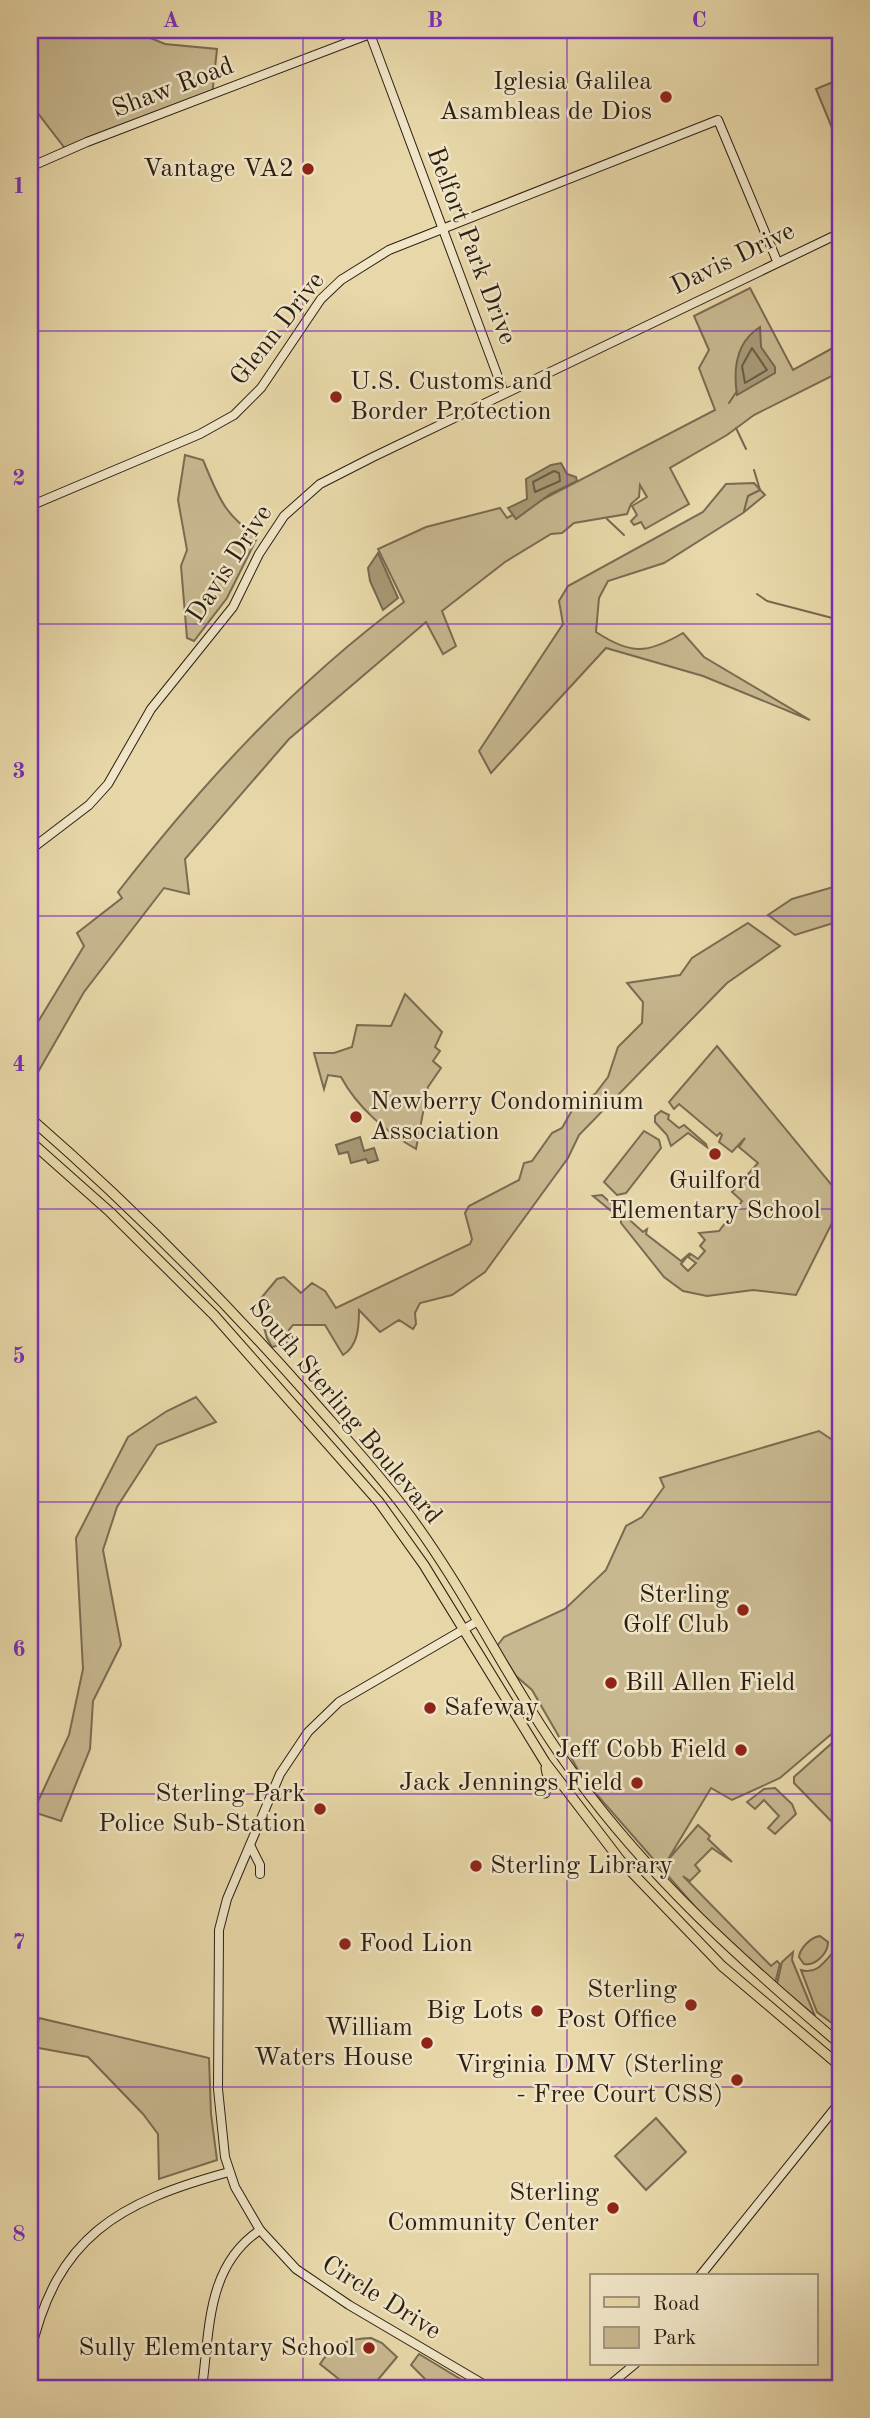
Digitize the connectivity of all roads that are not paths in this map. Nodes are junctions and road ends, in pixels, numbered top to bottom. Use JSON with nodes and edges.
{"nodes":[{"id":1,"x":370,"y":34,"type":"joint"},
{"id":2,"x":30,"y":167,"type":"edge"},
{"id":3,"x":443,"y":229,"type":"junction"},
{"id":4,"x":838,"y":233,"type":"edge"},
{"id":5,"x":777,"y":261,"type":"junction"},
{"id":6,"x":504,"y":393,"type":"junction"},
{"id":7,"x":30,"y":506,"type":"edge"},
{"id":8,"x":30,"y":850,"type":"edge"},
{"id":9,"x":30,"y":1118,"type":"edge"},
{"id":10,"x":30,"y":1141,"type":"edge"},
{"id":11,"x":478,"y":1621,"type":"junction"},
{"id":12,"x":463,"y":1629,"type":"junction"},
{"id":13,"x":545,"y":1762,"type":"junction"},
{"id":14,"x":545,"y":1793,"type":"dead end"},
{"id":15,"x":250,"y":1844,"type":"junction"},
{"id":16,"x":260,"y":1874,"type":"dead end"},
{"id":17,"x":840,"y":2044,"type":"edge"},
{"id":18,"x":840,"y":2066,"type":"edge"},
{"id":19,"x":840,"y":2102,"type":"edge"},
{"id":20,"x":229,"y":2172,"type":"junction"},
{"id":21,"x":260,"y":2230,"type":"junction"},
{"id":22,"x":701,"y":2274,"type":"edge"},
{"id":23,"x":30,"y":2355,"type":"edge"},
{"id":24,"x":633,"y":2366,"type":"edge"},
{"id":25,"x":202,"y":2388,"type":"edge"},
{"id":26,"x":490,"y":2388,"type":"edge"},
{"id":27,"x":606,"y":2388,"type":"edge"}],
"edges":[{"from":1,"to":2,"type":"street","name":"Shaw Road"},
{"from":1,"to":3,"type":"street","name":"Belfort Park Drive"},
{"from":3,"to":5,"type":"street","name":"Glenn Drive"},
{"from":3,"to":6,"type":"street","name":"Belfort Park Drive"},
{"from":3,"to":7,"type":"street","name":"Glenn Drive"},
{"from":4,"to":5,"type":"street","name":"Davis Drive"},
{"from":5,"to":6,"type":"street","name":"Davis Drive"},
{"from":6,"to":8,"type":"street","name":"Davis Drive"},
{"from":9,"to":11,"type":"main road","name":"South Sterling Boulevard"},
{"from":10,"to":12,"type":"main road","name":"South Sterling Boulevard"},
{"from":11,"to":12,"type":"street","name":"Circle Drive"},
{"from":11,"to":17,"type":"main road","name":"South Sterling Boulevard"},
{"from":12,"to":13,"type":"main road","name":"South Sterling Boulevard"},
{"from":12,"to":15,"type":"street","name":"Circle Drive"},
{"from":13,"to":14,"type":"main road"},
{"from":13,"to":18,"type":"main road","name":"South Sterling Boulevard"},
{"from":15,"to":16,"type":"street"},
{"from":15,"to":20,"type":"street","name":"Circle Drive"},
{"from":19,"to":22,"type":"street"},
{"from":20,"to":21,"type":"street","name":"Circle Drive"},
{"from":20,"to":23,"type":"street"},
{"from":21,"to":25,"type":"street"},
{"from":21,"to":26,"type":"street","name":"Circle Drive"},
{"from":24,"to":27,"type":"street"}]}
